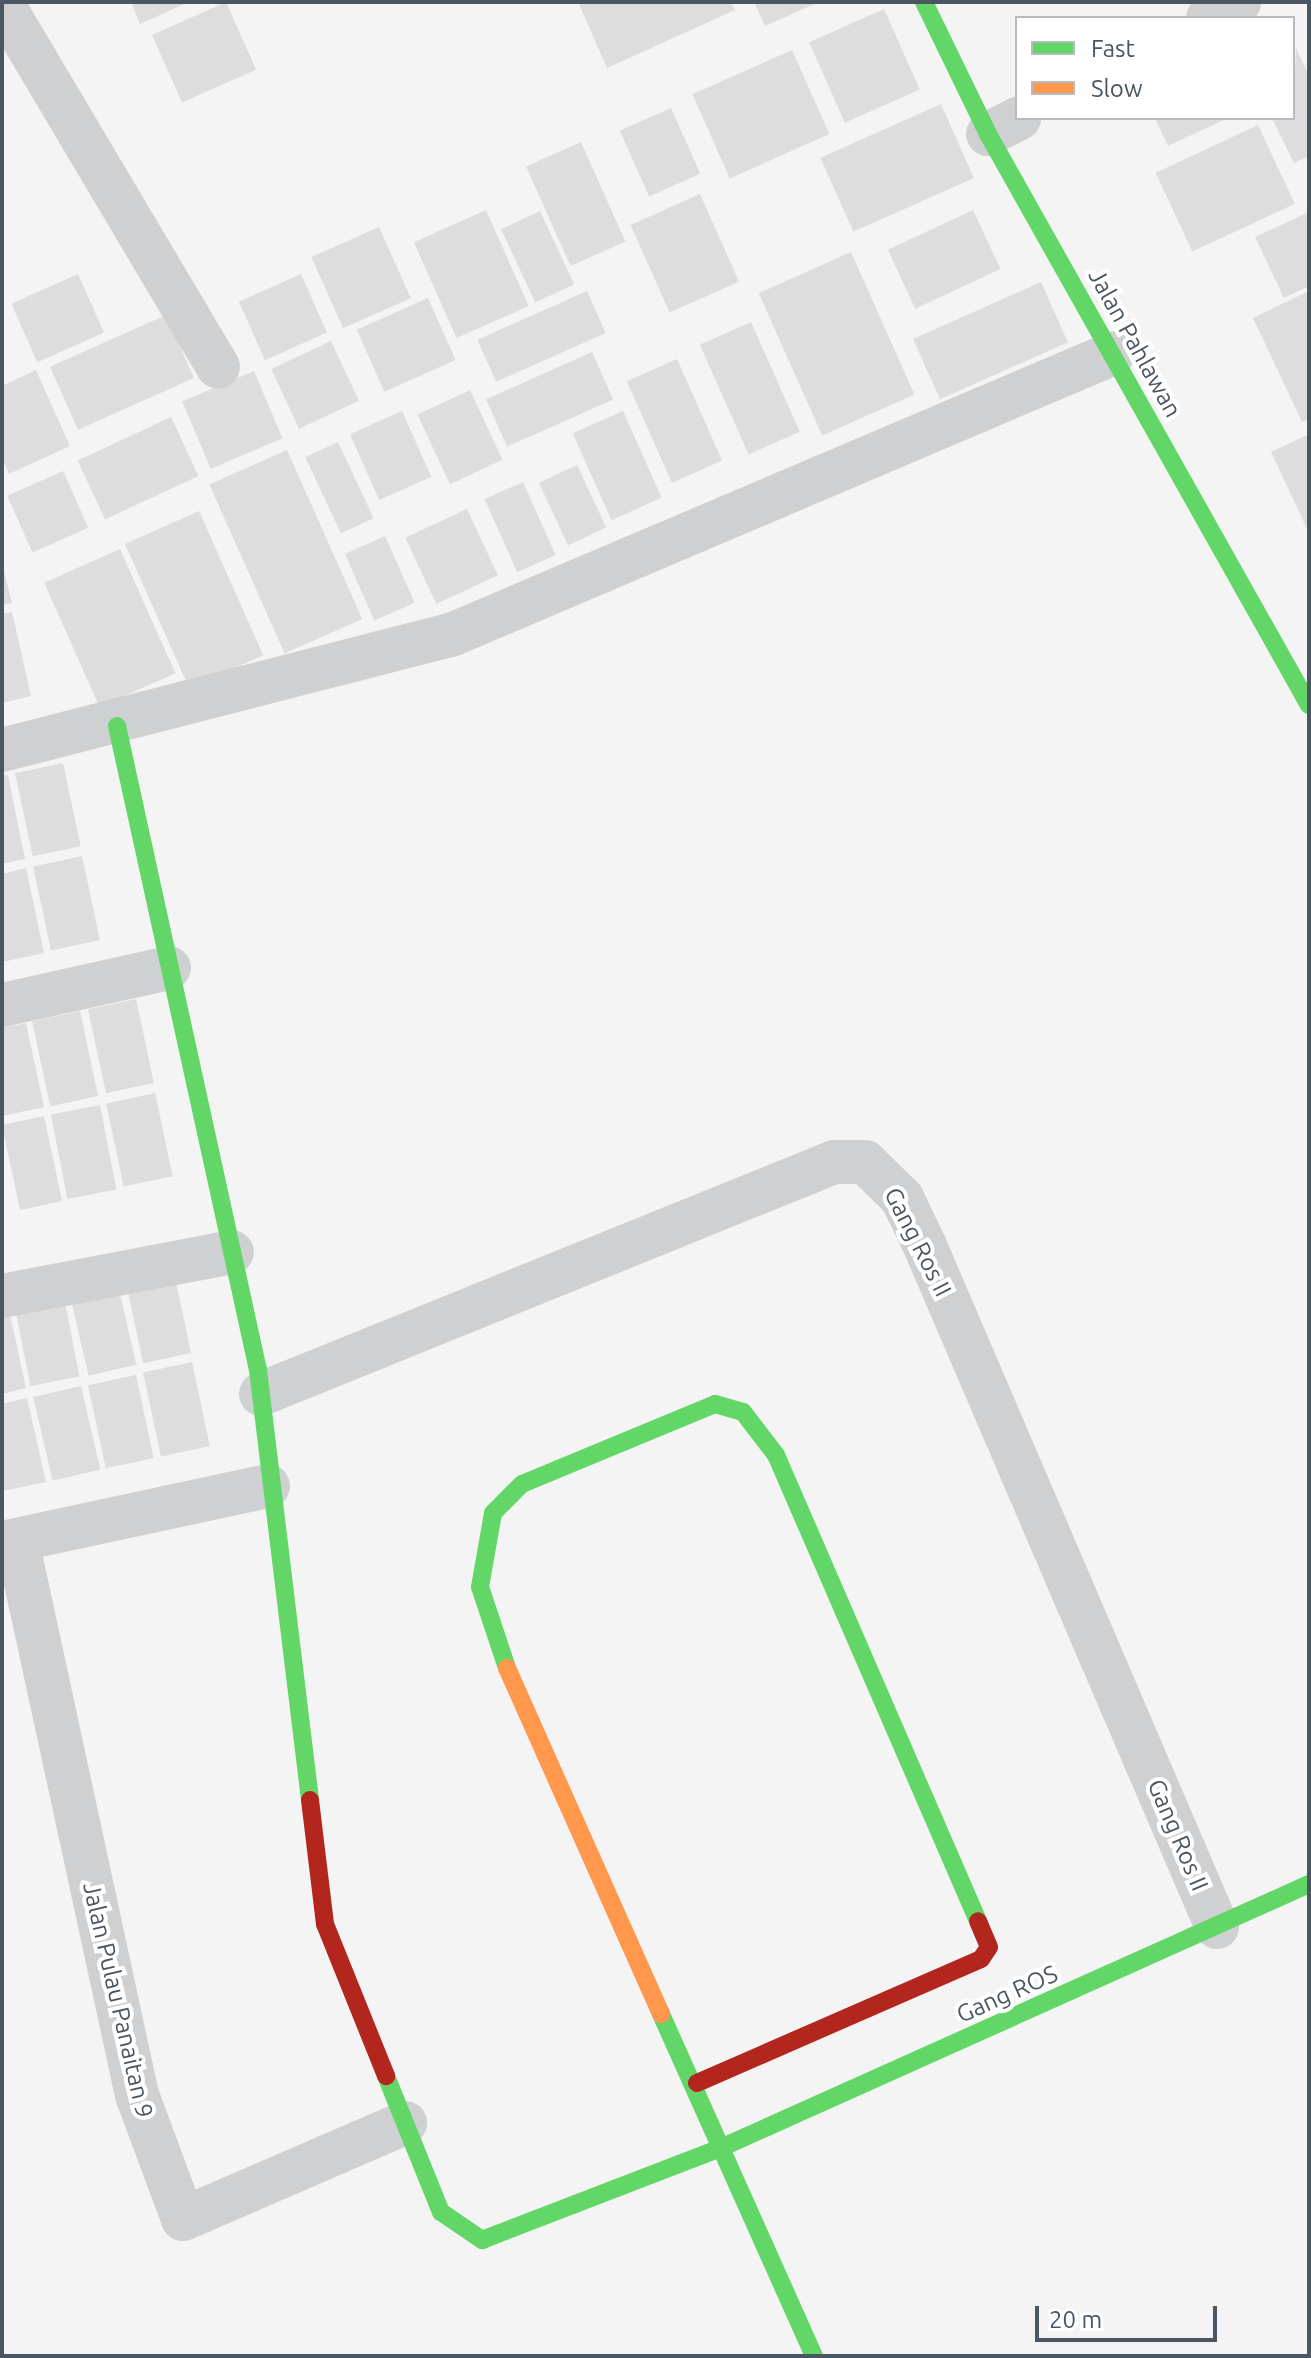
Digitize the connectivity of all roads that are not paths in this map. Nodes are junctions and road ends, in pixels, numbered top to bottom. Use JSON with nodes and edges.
{"nodes":[{"id":1,"x":924,"y":2,"type":"edge"},
{"id":2,"x":1239,"y":2,"type":"edge"},
{"id":3,"x":2,"y":3,"type":"edge"},
{"id":4,"x":1212,"y":16,"type":"edge"},
{"id":5,"x":1004,"y":126,"type":"edge"},
{"id":6,"x":1114,"y":353,"type":"junction"},
{"id":7,"x":218,"y":367,"type":"dead end"},
{"id":8,"x":1309,"y":705,"type":"edge"},
{"id":9,"x":117,"y":726,"type":"junction"},
{"id":10,"x":2,"y":750,"type":"edge"},
{"id":11,"x":169,"y":968,"type":"junction"},
{"id":12,"x":2,"y":1005,"type":"edge"},
{"id":13,"x":232,"y":1252,"type":"junction"},
{"id":14,"x":2,"y":1296,"type":"edge"},
{"id":15,"x":261,"y":1394,"type":"junction"},
{"id":16,"x":268,"y":1486,"type":"junction"},
{"id":17,"x":10,"y":1542,"type":"edge"},
{"id":18,"x":1309,"y":1884,"type":"edge"},
{"id":19,"x":1217,"y":1927,"type":"junction"},
{"id":20,"x":697,"y":2083,"type":"junction"},
{"id":21,"x":405,"y":2123,"type":"junction"},
{"id":22,"x":725,"y":2146,"type":"junction"},
{"id":23,"x":805,"y":2353,"type":"edge"}],
"edges":[{"from":1,"to":5,"type":"street","name":"Jalan Pahlawan"},
{"from":2,"to":4,"type":"street"},
{"from":3,"to":7,"type":"street"},
{"from":5,"to":6,"type":"street","name":"Jalan Pahlawan"},
{"from":6,"to":8,"type":"street","name":"Jalan Pahlawan"},
{"from":6,"to":9,"type":"street"},
{"from":9,"to":10,"type":"street"},
{"from":9,"to":11,"type":"street"},
{"from":11,"to":12,"type":"street"},
{"from":11,"to":13,"type":"street"},
{"from":13,"to":14,"type":"street"},
{"from":13,"to":15,"type":"street"},
{"from":15,"to":16,"type":"street"},
{"from":15,"to":19,"type":"street","name":"Gang Ros II"},
{"from":16,"to":17,"type":"street"},
{"from":16,"to":21,"type":"street"},
{"from":17,"to":21,"type":"street","name":"Jalan Pulau Panaitan 9"},
{"from":18,"to":19,"type":"street","name":"Gang ROS"},
{"from":19,"to":22,"type":"street","name":"Gang ROS"},
{"from":20,"to":20,"type":"street"},
{"from":20,"to":22,"type":"street"},
{"from":21,"to":22,"type":"street","name":"Gang ROS"},
{"from":22,"to":23,"type":"street"}]}
